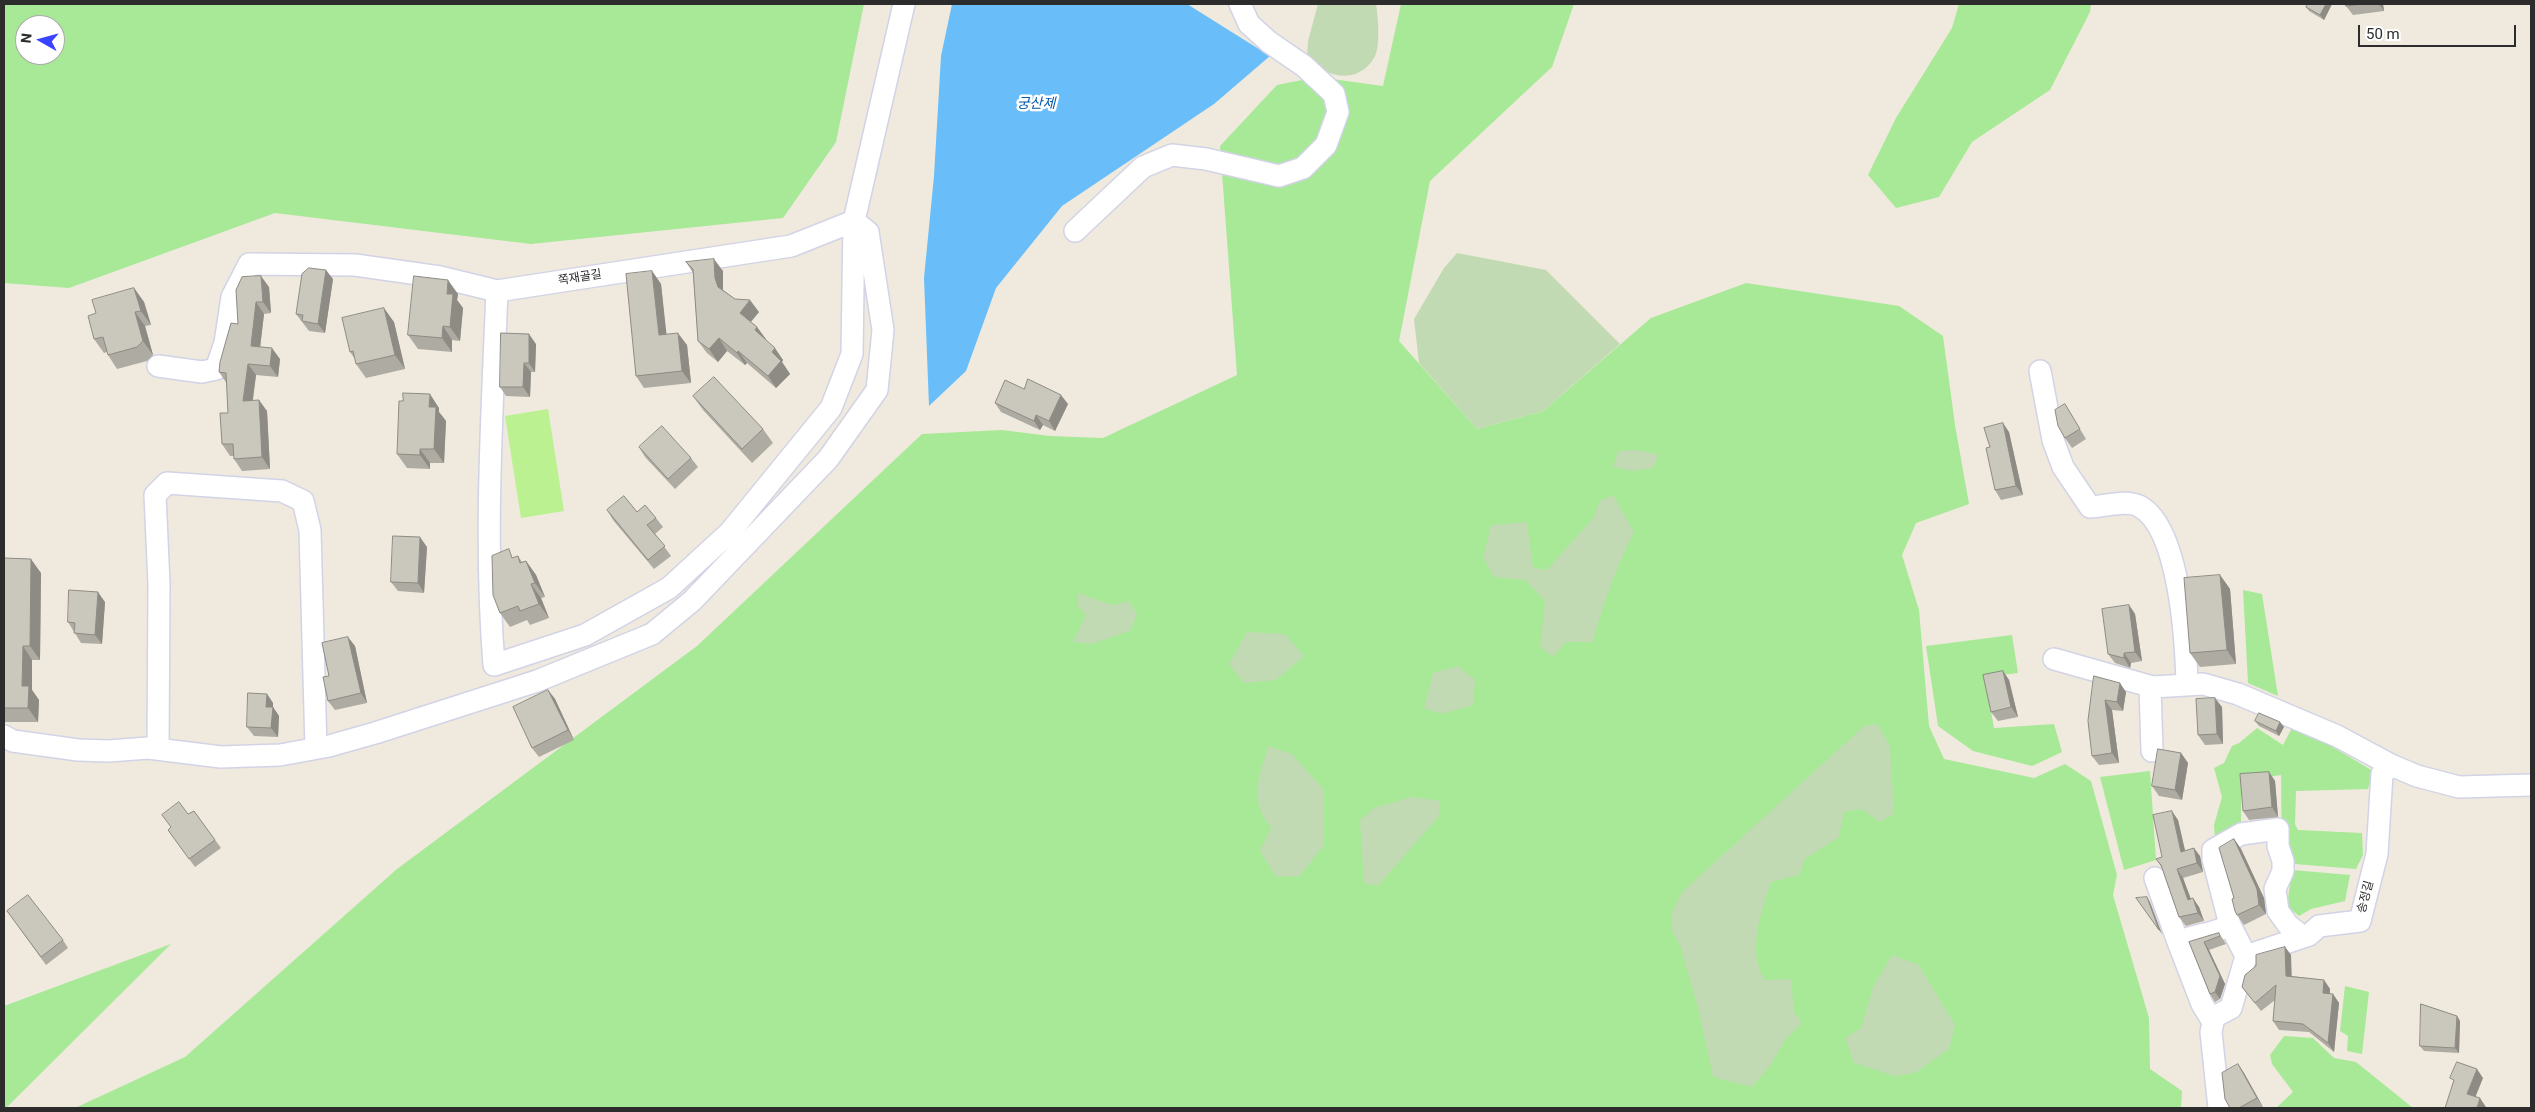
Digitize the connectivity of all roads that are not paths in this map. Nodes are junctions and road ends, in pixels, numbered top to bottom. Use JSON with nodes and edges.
{"nodes":[{"id":1,"x":904,"y":4,"type":"edge"},
{"id":2,"x":1240,"y":4,"type":"edge"},
{"id":3,"x":854,"y":221,"type":"junction"},
{"id":4,"x":1075,"y":231,"type":"dead end"},
{"id":5,"x":497,"y":291,"type":"junction"},
{"id":6,"x":158,"y":366,"type":"dead end"},
{"id":7,"x":2040,"y":371,"type":"dead end"},
{"id":8,"x":2054,"y":659,"type":"dead end"},
{"id":9,"x":2187,"y":685,"type":"junction"},
{"id":10,"x":2150,"y":686,"type":"junction"},
{"id":11,"x":4,"y":736,"type":"edge"},
{"id":12,"x":316,"y":748,"type":"junction"},
{"id":13,"x":158,"y":749,"type":"junction"},
{"id":14,"x":2152,"y":751,"type":"dead end"},
{"id":15,"x":2391,"y":765,"type":"junction"},
{"id":16,"x":2531,"y":785,"type":"edge"},
{"id":17,"x":2154,"y":878,"type":"dead end"},
{"id":18,"x":2230,"y":925,"type":"junction"},
{"id":19,"x":2303,"y":936,"type":"junction"},
{"id":20,"x":2178,"y":942,"type":"junction"},
{"id":21,"x":2246,"y":956,"type":"junction"},
{"id":22,"x":2213,"y":1022,"type":"junction"},
{"id":23,"x":2219,"y":1108,"type":"edge"}],
"edges":[{"from":1,"to":3,"type":"street"},
{"from":2,"to":4,"type":"street"},
{"from":3,"to":5,"type":"street","name":"쪽재골길"},
{"from":3,"to":5,"type":"street"},
{"from":3,"to":12,"type":"street"},
{"from":5,"to":6,"type":"street","name":"쪽재골길"},
{"from":7,"to":9,"type":"street"},
{"from":8,"to":10,"type":"street"},
{"from":9,"to":10,"type":"street"},
{"from":9,"to":15,"type":"street"},
{"from":10,"to":14,"type":"street"},
{"from":11,"to":13,"type":"street"},
{"from":12,"to":13,"type":"street"},
{"from":12,"to":13,"type":"street"},
{"from":15,"to":16,"type":"street"},
{"from":15,"to":19,"type":"street","name":"송정길"},
{"from":17,"to":20,"type":"street"},
{"from":18,"to":19,"type":"street"},
{"from":18,"to":20,"type":"street"},
{"from":18,"to":21,"type":"street"},
{"from":19,"to":21,"type":"street","name":"송정길"},
{"from":20,"to":22,"type":"street"},
{"from":21,"to":22,"type":"street"},
{"from":22,"to":23,"type":"street"}]}
